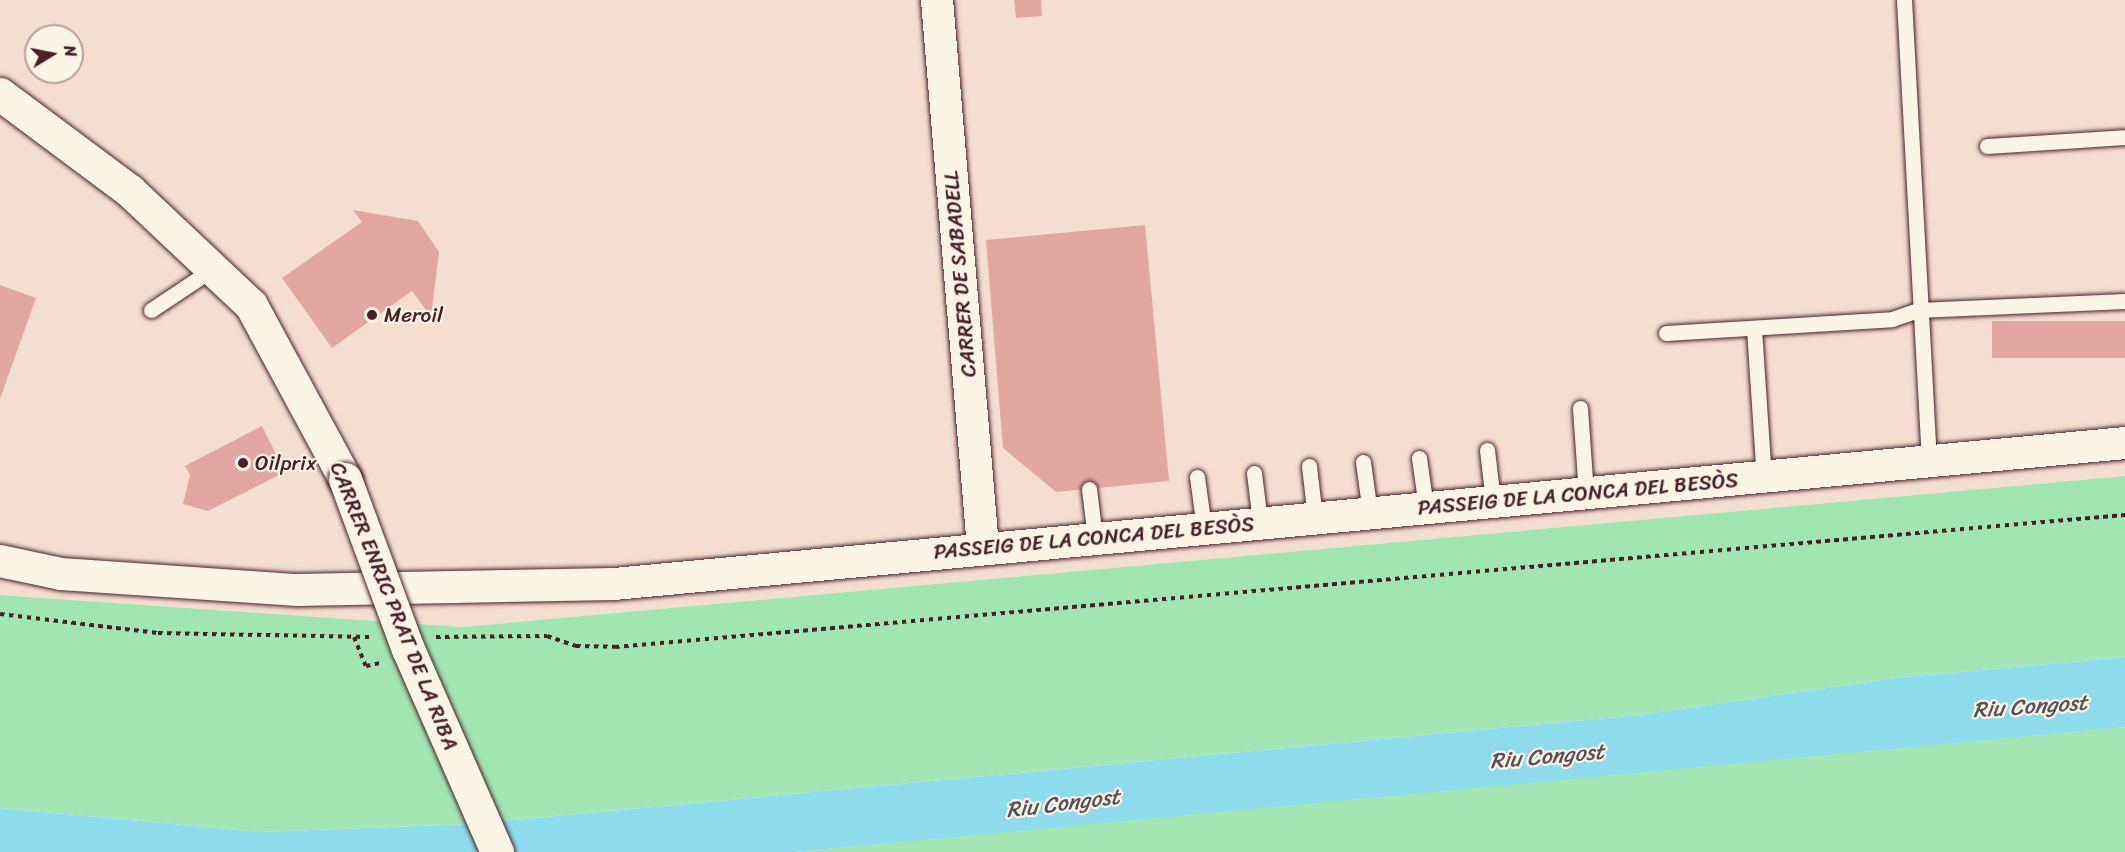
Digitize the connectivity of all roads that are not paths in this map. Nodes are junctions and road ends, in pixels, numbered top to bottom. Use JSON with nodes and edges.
{"nodes":[{"id":1,"x":937,"y":0,"type":"edge"},
{"id":2,"x":1904,"y":0,"type":"edge"},
{"id":3,"x":0,"y":94,"type":"edge"},
{"id":4,"x":2125,"y":137,"type":"edge"},
{"id":5,"x":1987,"y":146,"type":"dead end"},
{"id":6,"x":214,"y":267,"type":"junction"},
{"id":7,"x":2125,"y":301,"type":"edge"},
{"id":8,"x":151,"y":310,"type":"dead end"},
{"id":9,"x":1918,"y":310,"type":"junction"},
{"id":10,"x":1755,"y":329,"type":"junction"},
{"id":11,"x":1666,"y":333,"type":"dead end"},
{"id":12,"x":1580,"y":408,"type":"dead end"},
{"id":13,"x":2125,"y":443,"type":"edge"},
{"id":14,"x":1487,"y":450,"type":"dead end"},
{"id":15,"x":1419,"y":458,"type":"dead end"},
{"id":16,"x":1363,"y":462,"type":"dead end"},
{"id":17,"x":1929,"y":462,"type":"junction"},
{"id":18,"x":1309,"y":466,"type":"dead end"},
{"id":19,"x":1254,"y":473,"type":"dead end"},
{"id":20,"x":1197,"y":477,"type":"dead end"},
{"id":21,"x":1764,"y":478,"type":"junction"},
{"id":22,"x":1089,"y":489,"type":"dead end"},
{"id":23,"x":1587,"y":494,"type":"junction"},
{"id":24,"x":1493,"y":501,"type":"junction"},
{"id":25,"x":1426,"y":507,"type":"junction"},
{"id":26,"x":1370,"y":513,"type":"junction"},
{"id":27,"x":1315,"y":518,"type":"junction"},
{"id":28,"x":1260,"y":522,"type":"junction"},
{"id":29,"x":1204,"y":528,"type":"junction"},
{"id":30,"x":1095,"y":538,"type":"junction"},
{"id":31,"x":983,"y":548,"type":"junction"},
{"id":32,"x":0,"y":561,"type":"edge"},
{"id":33,"x":61,"y":574,"type":"junction"},
{"id":34,"x":0,"y":584,"type":"edge"},
{"id":35,"x":497,"y":852,"type":"edge"}],
"edges":[{"from":1,"to":31,"type":"street","name":"CARRER DE SABADELL"},
{"from":2,"to":9,"type":"lane"},
{"from":3,"to":6,"type":"street","name":"CARRER ENRIC PRAT DE LA RIBA"},
{"from":4,"to":5,"type":"lane"},
{"from":6,"to":8,"type":"lane"},
{"from":6,"to":35,"type":"street","name":"CARRER ENRIC PRAT DE LA RIBA","bridge":true},
{"from":7,"to":9,"type":"lane"},
{"from":9,"to":10,"type":"lane"},
{"from":9,"to":17,"type":"lane"},
{"from":10,"to":11,"type":"lane"},
{"from":10,"to":21,"type":"lane"},
{"from":12,"to":23,"type":"lane"},
{"from":13,"to":17,"type":"street","name":"PASSEIG DE LA CONCA DEL BESÒS"},
{"from":14,"to":24,"type":"lane"},
{"from":15,"to":25,"type":"lane"},
{"from":16,"to":26,"type":"lane"},
{"from":17,"to":21,"type":"street","name":"PASSEIG DE LA CONCA DEL BESÒS"},
{"from":18,"to":27,"type":"lane"},
{"from":19,"to":28,"type":"lane"},
{"from":20,"to":29,"type":"lane"},
{"from":21,"to":23,"type":"street","name":"PASSEIG DE LA CONCA DEL BESÒS"},
{"from":22,"to":30,"type":"lane"},
{"from":23,"to":24,"type":"street","name":"PASSEIG DE LA CONCA DEL BESÒS"},
{"from":24,"to":25,"type":"street","name":"PASSEIG DE LA CONCA DEL BESÒS"},
{"from":25,"to":26,"type":"street","name":"PASSEIG DE LA CONCA DEL BESÒS"},
{"from":26,"to":27,"type":"street","name":"PASSEIG DE LA CONCA DEL BESÒS"},
{"from":27,"to":28,"type":"street","name":"PASSEIG DE LA CONCA DEL BESÒS"},
{"from":28,"to":29,"type":"street","name":"PASSEIG DE LA CONCA DEL BESÒS"},
{"from":29,"to":30,"type":"street","name":"PASSEIG DE LA CONCA DEL BESÒS"},
{"from":30,"to":31,"type":"street","name":"PASSEIG DE LA CONCA DEL BESÒS"},
{"from":31,"to":33,"type":"street","name":"PASSEIG DE LA CONCA DEL BESÒS"},
{"from":32,"to":33,"type":"street","name":"PASSEIG DE LA CONCA DEL BESÒS"},
{"from":33,"to":34,"type":"street","name":"PASSEIG DE LA CONCA DEL BESÒS"}]}
